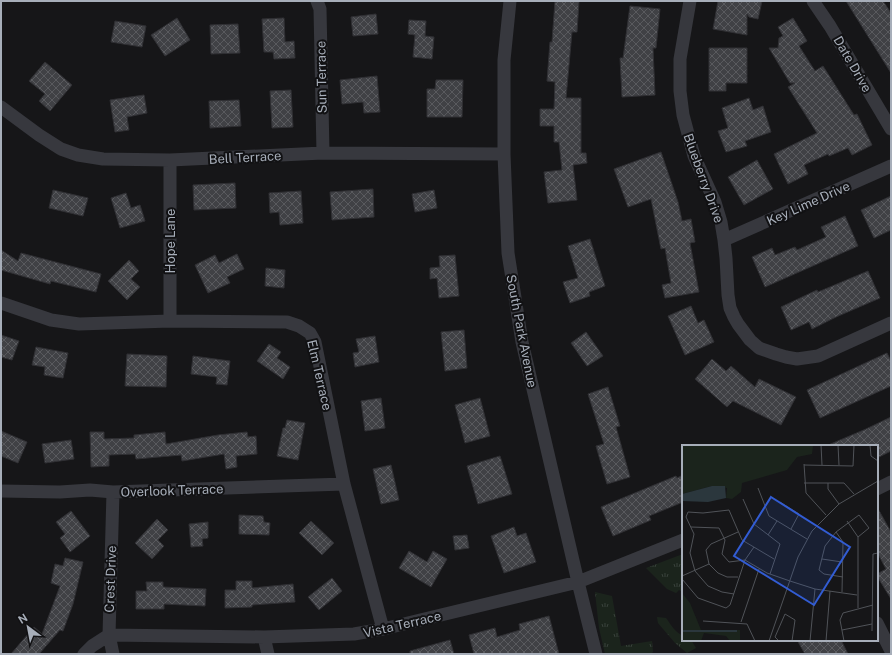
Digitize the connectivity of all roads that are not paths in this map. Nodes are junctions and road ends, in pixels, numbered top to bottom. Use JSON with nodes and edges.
{"nodes":[{"id":1,"x":317,"y":1,"type":"edge"},
{"id":2,"x":510,"y":1,"type":"edge"},
{"id":3,"x":690,"y":1,"type":"edge"},
{"id":4,"x":813,"y":1,"type":"edge"},
{"id":5,"x":1,"y":107,"type":"edge"},
{"id":6,"x":891,"y":129,"type":"edge"},
{"id":7,"x":323,"y":154,"type":"junction"},
{"id":8,"x":504,"y":154,"type":"junction"},
{"id":9,"x":170,"y":160,"type":"junction"},
{"id":10,"x":891,"y":166,"type":"edge"},
{"id":11,"x":724,"y":240,"type":"junction"},
{"id":12,"x":1,"y":303,"type":"edge"},
{"id":13,"x":170,"y":322,"type":"junction"},
{"id":14,"x":891,"y":323,"type":"edge"},
{"id":15,"x":891,"y":482,"type":"edge"},
{"id":16,"x":344,"y":484,"type":"junction"},
{"id":17,"x":878,"y":488,"type":"edge"},
{"id":18,"x":1,"y":491,"type":"edge"},
{"id":19,"x":113,"y":492,"type":"junction"},
{"id":20,"x":682,"y":540,"type":"edge"},
{"id":21,"x":578,"y":582,"type":"junction"},
{"id":22,"x":878,"y":625,"type":"edge"},
{"id":23,"x":383,"y":629,"type":"junction"},
{"id":24,"x":109,"y":635,"type":"junction"},
{"id":25,"x":264,"y":637,"type":"junction"},
{"id":26,"x":891,"y":651,"type":"edge"},
{"id":27,"x":84,"y":654,"type":"edge"},
{"id":28,"x":113,"y":654,"type":"edge"},
{"id":29,"x":268,"y":654,"type":"edge"},
{"id":30,"x":596,"y":654,"type":"edge"}],
"edges":[{"from":1,"to":7,"type":"street","name":"Sun Terrace"},
{"from":2,"to":8,"type":"street","name":"South Park Avenue"},
{"from":3,"to":11,"type":"street","name":"Blueberry Drive"},
{"from":4,"to":6,"type":"street","name":"Date Drive"},
{"from":5,"to":9,"type":"street","name":"Bell Terrace"},
{"from":7,"to":8,"type":"street","name":"Bell Terrace"},
{"from":7,"to":9,"type":"street","name":"Bell Terrace"},
{"from":8,"to":21,"type":"street","name":"South Park Avenue"},
{"from":9,"to":13,"type":"street","name":"Hope Lane"},
{"from":10,"to":11,"type":"street","name":"Key Lime Drive"},
{"from":11,"to":14,"type":"street","name":"Blueberry Drive"},
{"from":12,"to":13,"type":"street","name":"Elm Terrace"},
{"from":13,"to":16,"type":"street","name":"Elm Terrace"},
{"from":15,"to":17,"type":"street"},
{"from":16,"to":19,"type":"street","name":"Overlook Terrace"},
{"from":16,"to":23,"type":"street","name":"Elm Terrace"},
{"from":18,"to":19,"type":"street","name":"Overlook Terrace"},
{"from":19,"to":24,"type":"street","name":"Crest Drive"},
{"from":20,"to":21,"type":"street","name":"Vista Terrace"},
{"from":21,"to":23,"type":"street","name":"Vista Terrace"},
{"from":21,"to":30,"type":"street","name":"South Park Avenue"},
{"from":22,"to":26,"type":"street"},
{"from":23,"to":25,"type":"street","name":"Vista Terrace"},
{"from":24,"to":25,"type":"street","name":"Vista Terrace"},
{"from":24,"to":27,"type":"street"},
{"from":24,"to":28,"type":"street","name":"Crest Drive"},
{"from":25,"to":29,"type":"street"}]}
